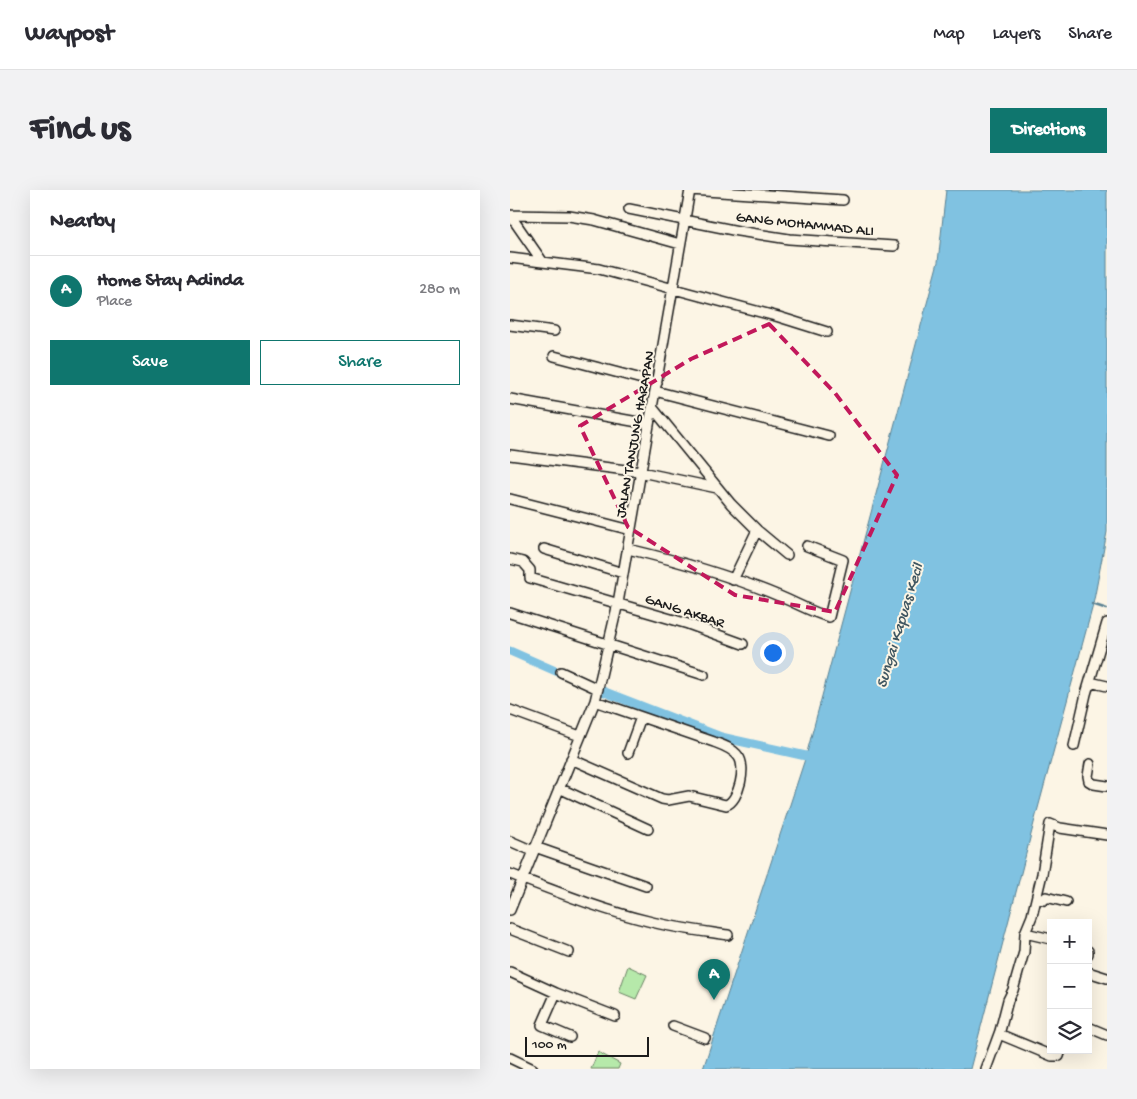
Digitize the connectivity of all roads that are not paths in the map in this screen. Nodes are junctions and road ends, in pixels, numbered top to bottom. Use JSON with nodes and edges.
{"nodes":[{"id":1,"x":690,"y":190,"type":"edge"},
{"id":2,"x":843,"y":200,"type":"dead end"},
{"id":3,"x":629,"y":209,"type":"dead end"},
{"id":4,"x":684,"y":221,"type":"junction"},
{"id":5,"x":514,"y":227,"type":"edge"},
{"id":6,"x":680,"y":244,"type":"junction"},
{"id":7,"x":894,"y":246,"type":"dead end"},
{"id":8,"x":510,"y":258,"type":"edge"},
{"id":9,"x":542,"y":261,"type":"junction"},
{"id":10,"x":672,"y":289,"type":"junction"},
{"id":11,"x":510,"y":325,"type":"edge"},
{"id":12,"x":554,"y":331,"type":"dead end"},
{"id":13,"x":827,"y":332,"type":"dead end"},
{"id":14,"x":554,"y":356,"type":"dead end"},
{"id":15,"x":656,"y":387,"type":"junction"},
{"id":16,"x":510,"y":399,"type":"edge"},
{"id":17,"x":652,"y":407,"type":"junction"},
{"id":18,"x":649,"y":424,"type":"junction"},
{"id":19,"x":829,"y":436,"type":"dead end"},
{"id":20,"x":510,"y":455,"type":"edge"},
{"id":21,"x":642,"y":472,"type":"junction"},
{"id":22,"x":717,"y":488,"type":"junction"},
{"id":23,"x":510,"y":499,"type":"edge"},
{"id":24,"x":631,"y":530,"type":"junction"},
{"id":25,"x":757,"y":530,"type":"junction"},
{"id":26,"x":807,"y":546,"type":"dead end"},
{"id":27,"x":628,"y":548,"type":"junction"},
{"id":28,"x":544,"y":549,"type":"dead end"},
{"id":29,"x":787,"y":555,"type":"dead end"},
{"id":30,"x":510,"y":559,"type":"edge"},
{"id":31,"x":623,"y":573,"type":"junction"},
{"id":32,"x":733,"y":580,"type":"junction"},
{"id":33,"x":618,"y":603,"type":"junction"},
{"id":34,"x":510,"y":612,"type":"edge"},
{"id":35,"x":1106,"y":628,"type":"edge"},
{"id":36,"x":609,"y":644,"type":"junction"},
{"id":37,"x":743,"y":644,"type":"dead end"},
{"id":38,"x":561,"y":672,"type":"dead end"},
{"id":39,"x":704,"y":675,"type":"dead end"},
{"id":40,"x":1089,"y":686,"type":"junction"},
{"id":41,"x":1107,"y":686,"type":"edge"},
{"id":42,"x":597,"y":692,"type":"junction"},
{"id":43,"x":510,"y":710,"type":"edge"},
{"id":44,"x":641,"y":717,"type":"junction"},
{"id":45,"x":580,"y":736,"type":"junction"},
{"id":46,"x":1074,"y":746,"type":"dead end"},
{"id":47,"x":628,"y":753,"type":"dead end"},
{"id":48,"x":571,"y":759,"type":"junction"},
{"id":49,"x":1090,"y":764,"type":"dead end"},
{"id":50,"x":1107,"y":786,"type":"edge"},
{"id":51,"x":559,"y":788,"type":"junction"},
{"id":52,"x":648,"y":829,"type":"dead end"},
{"id":53,"x":1107,"y":836,"type":"edge"},
{"id":54,"x":510,"y":841,"type":"edge"},
{"id":55,"x":534,"y":849,"type":"junction"},
{"id":56,"x":510,"y":874,"type":"edge"},
{"id":57,"x":522,"y":879,"type":"junction"},
{"id":58,"x":646,"y":886,"type":"dead end"},
{"id":59,"x":1036,"y":897,"type":"junction"},
{"id":60,"x":1066,"y":902,"type":"dead end"},
{"id":61,"x":510,"y":910,"type":"edge"},
{"id":62,"x":510,"y":929,"type":"edge"},
{"id":63,"x":1025,"y":933,"type":"junction"},
{"id":64,"x":728,"y":935,"type":"dead end"},
{"id":65,"x":1047,"y":938,"type":"edge"},
{"id":66,"x":569,"y":952,"type":"dead end"},
{"id":67,"x":510,"y":972,"type":"edge"},
{"id":68,"x":1092,"y":973,"type":"edge"},
{"id":69,"x":1107,"y":978,"type":"edge"},
{"id":70,"x":556,"y":993,"type":"junction"},
{"id":71,"x":616,"y":1016,"type":"dead end"},
{"id":72,"x":673,"y":1026,"type":"dead end"},
{"id":73,"x":1092,"y":1029,"type":"edge"},
{"id":74,"x":999,"y":1034,"type":"junction"},
{"id":75,"x":1107,"y":1035,"type":"edge"},
{"id":76,"x":570,"y":1037,"type":"dead end"},
{"id":77,"x":705,"y":1038,"type":"dead end"},
{"id":78,"x":1047,"y":1054,"type":"edge"},
{"id":79,"x":1047,"y":1054,"type":"edge"},
{"id":80,"x":1060,"y":1054,"type":"edge"},
{"id":81,"x":510,"y":1058,"type":"edge"},
{"id":82,"x":533,"y":1069,"type":"edge"},
{"id":83,"x":986,"y":1069,"type":"edge"}],
"edges":[{"from":1,"to":2,"type":"street"},
{"from":1,"to":4,"type":"street","name":"JALAN TANJUNG HARAPAN"},
{"from":3,"to":4,"type":"street","name":"GANG MOHAMMAD ALI"},
{"from":4,"to":6,"type":"street","name":"JALAN TANJUNG HARAPAN"},
{"from":4,"to":7,"type":"street","name":"GANG MOHAMMAD ALI"},
{"from":5,"to":6,"type":"street"},
{"from":5,"to":9,"type":"street"},
{"from":6,"to":10,"type":"street","name":"JALAN TANJUNG HARAPAN"},
{"from":8,"to":9,"type":"street"},
{"from":9,"to":10,"type":"street"},
{"from":10,"to":13,"type":"street"},
{"from":10,"to":15,"type":"street","name":"JALAN TANJUNG HARAPAN"},
{"from":11,"to":12,"type":"street"},
{"from":14,"to":15,"type":"street"},
{"from":15,"to":17,"type":"street","name":"JALAN TANJUNG HARAPAN"},
{"from":15,"to":19,"type":"street"},
{"from":16,"to":18,"type":"street"},
{"from":17,"to":18,"type":"street","name":"JALAN TANJUNG HARAPAN"},
{"from":17,"to":22,"type":"street"},
{"from":18,"to":21,"type":"street","name":"JALAN TANJUNG HARAPAN"},
{"from":20,"to":21,"type":"street"},
{"from":21,"to":22,"type":"street"},
{"from":21,"to":24,"type":"street","name":"JALAN TANJUNG HARAPAN"},
{"from":22,"to":25,"type":"street"},
{"from":23,"to":24,"type":"street"},
{"from":24,"to":27,"type":"street","name":"JALAN TANJUNG HARAPAN"},
{"from":25,"to":29,"type":"street"},
{"from":25,"to":32,"type":"street"},
{"from":26,"to":32,"type":"street"},
{"from":27,"to":31,"type":"street","name":"JALAN TANJUNG HARAPAN"},
{"from":27,"to":32,"type":"street"},
{"from":28,"to":31,"type":"street"},
{"from":30,"to":33,"type":"street","name":"GANG AKBAR"},
{"from":31,"to":33,"type":"street","name":"JALAN TANJUNG HARAPAN"},
{"from":33,"to":36,"type":"street","name":"JALAN TANJUNG HARAPAN"},
{"from":33,"to":37,"type":"street","name":"GANG AKBAR"},
{"from":34,"to":36,"type":"street"},
{"from":35,"to":40,"type":"street"},
{"from":36,"to":39,"type":"street"},
{"from":36,"to":42,"type":"street","name":"JALAN TANJUNG HARAPAN"},
{"from":38,"to":42,"type":"street"},
{"from":40,"to":41,"type":"street"},
{"from":40,"to":46,"type":"street"},
{"from":42,"to":44,"type":"street"},
{"from":42,"to":45,"type":"street","name":"JALAN TANJUNG HARAPAN"},
{"from":43,"to":45,"type":"street"},
{"from":44,"to":47,"type":"street"},
{"from":44,"to":48,"type":"street"},
{"from":45,"to":48,"type":"street","name":"JALAN TANJUNG HARAPAN"},
{"from":48,"to":51,"type":"street","name":"JALAN TANJUNG HARAPAN"},
{"from":49,"to":50,"type":"street"},
{"from":51,"to":52,"type":"street"},
{"from":51,"to":55,"type":"street","name":"JALAN TANJUNG HARAPAN"},
{"from":53,"to":59,"type":"street"},
{"from":54,"to":55,"type":"street"},
{"from":55,"to":57,"type":"street","name":"JALAN TANJUNG HARAPAN"},
{"from":55,"to":58,"type":"street"},
{"from":56,"to":57,"type":"street"},
{"from":57,"to":61,"type":"street","name":"JALAN TANJUNG HARAPAN"},
{"from":57,"to":64,"type":"street"},
{"from":59,"to":60,"type":"street"},
{"from":59,"to":63,"type":"street"},
{"from":62,"to":66,"type":"street"},
{"from":63,"to":65,"type":"street"},
{"from":63,"to":74,"type":"street"},
{"from":67,"to":70,"type":"street"},
{"from":68,"to":69,"type":"street"},
{"from":70,"to":71,"type":"street"},
{"from":70,"to":76,"type":"street"},
{"from":72,"to":77,"type":"street"},
{"from":73,"to":75,"type":"street"},
{"from":74,"to":78,"type":"street"},
{"from":74,"to":83,"type":"street"},
{"from":79,"to":80,"type":"street"},
{"from":81,"to":82,"type":"street"}]}
